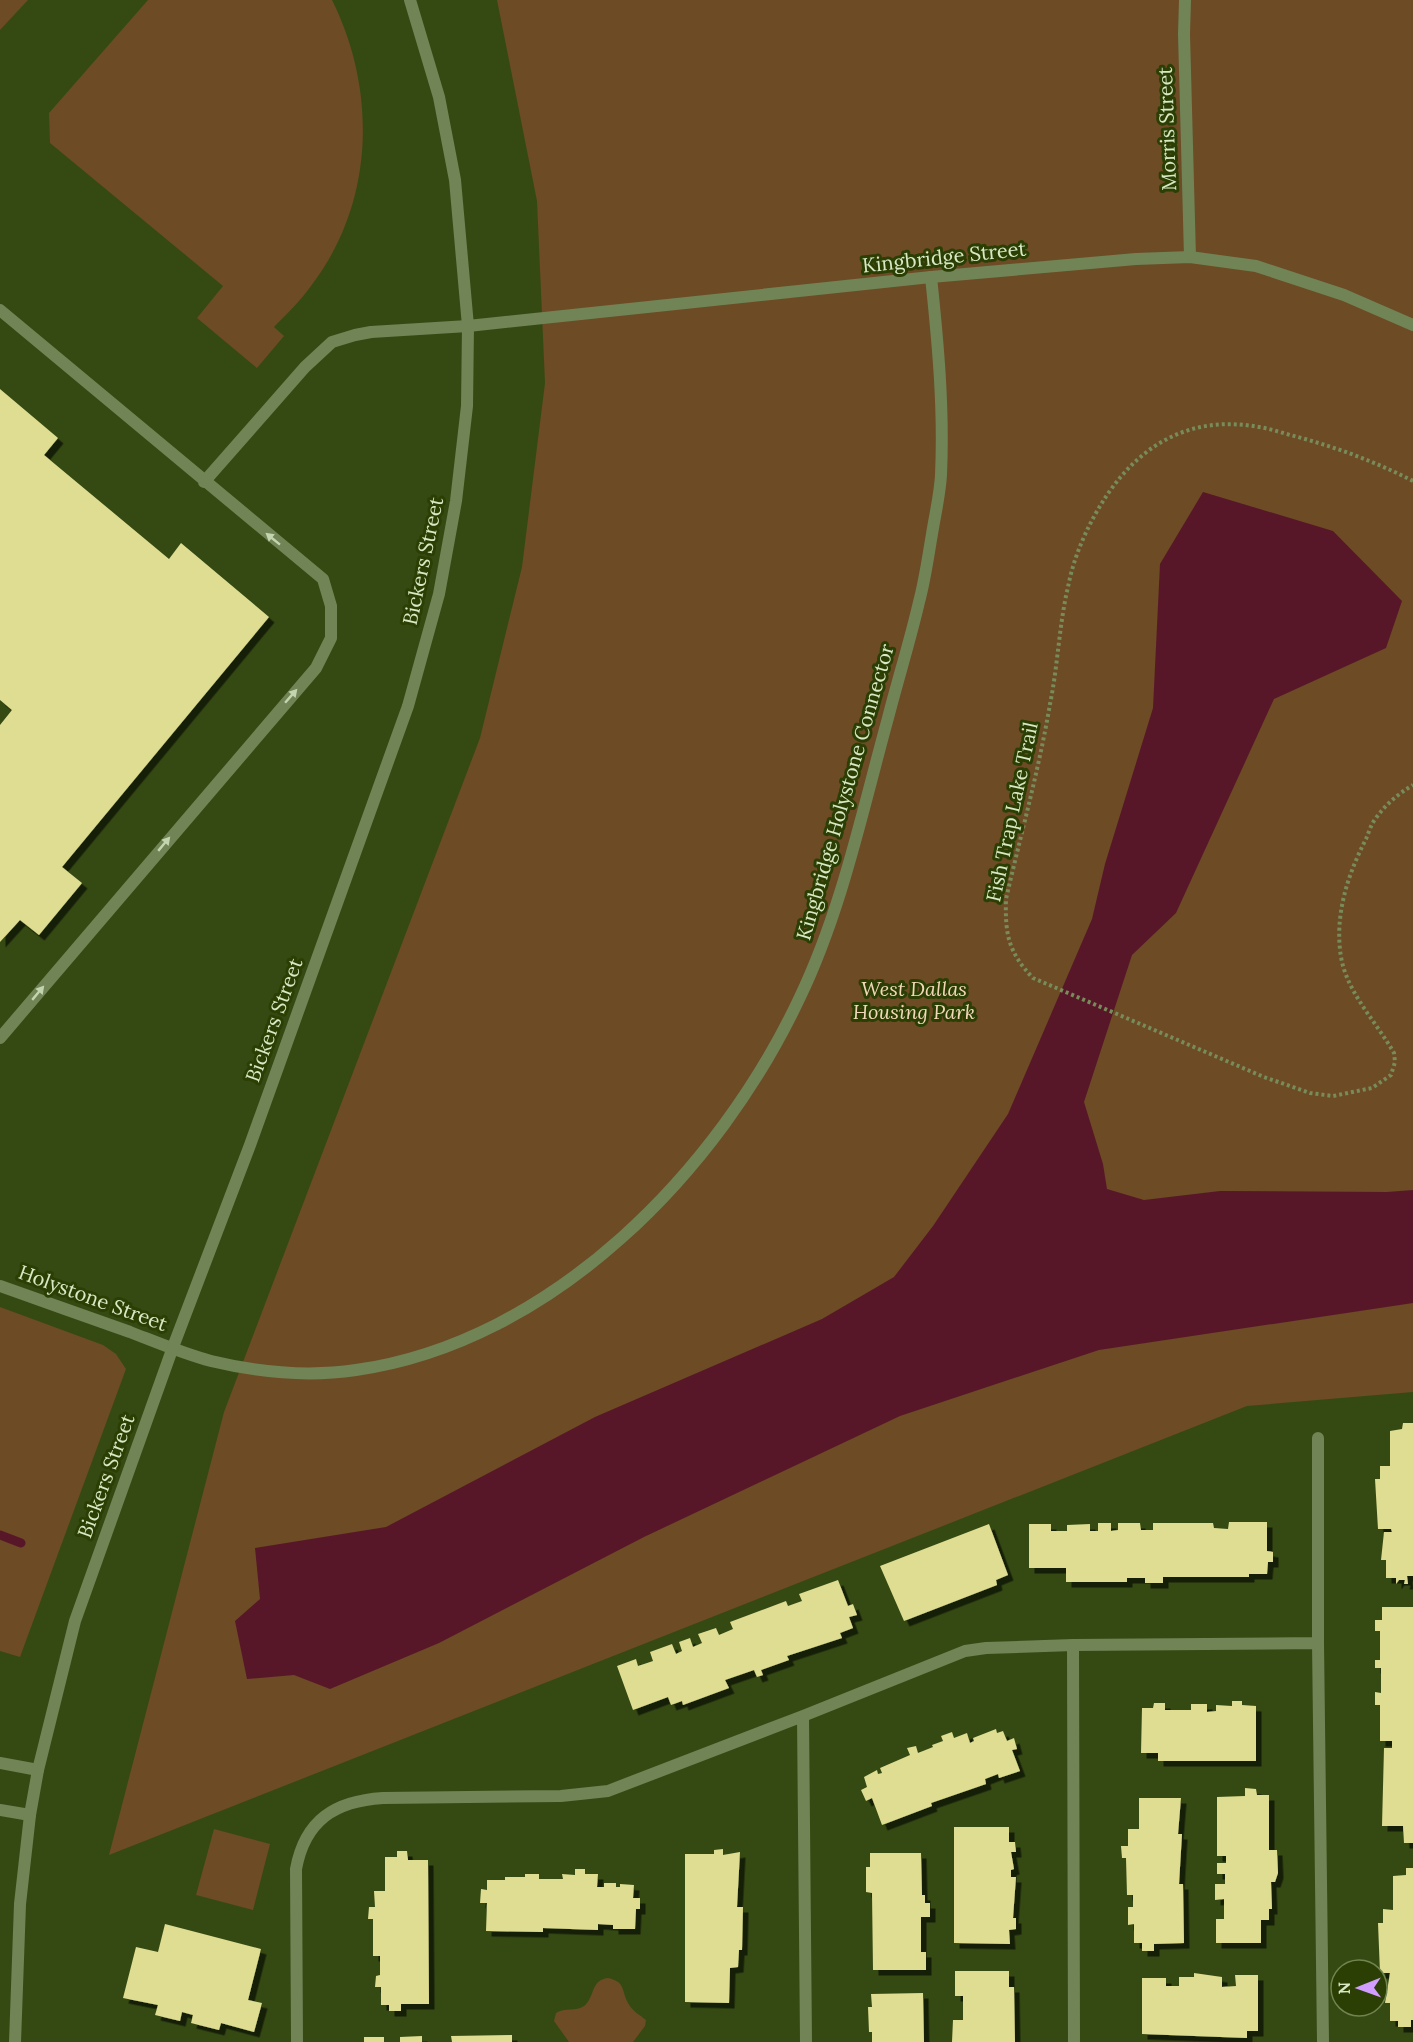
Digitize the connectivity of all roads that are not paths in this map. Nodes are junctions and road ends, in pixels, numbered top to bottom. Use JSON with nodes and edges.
{"nodes":[{"id":1,"x":410,"y":0,"type":"edge"},
{"id":2,"x":1185,"y":0,"type":"edge"},
{"id":3,"x":1190,"y":257,"type":"junction"},
{"id":4,"x":931,"y":277,"type":"junction"},
{"id":5,"x":0,"y":310,"type":"edge"},
{"id":6,"x":1413,"y":325,"type":"edge"},
{"id":7,"x":468,"y":326,"type":"junction"},
{"id":8,"x":204,"y":482,"type":"junction"},
{"id":9,"x":0,"y":1038,"type":"edge"},
{"id":10,"x":0,"y":1286,"type":"edge"},
{"id":11,"x":173,"y":1347,"type":"junction"},
{"id":12,"x":1318,"y":1438,"type":"dead end"},
{"id":13,"x":1318,"y":1643,"type":"junction"},
{"id":14,"x":1073,"y":1645,"type":"junction"},
{"id":15,"x":803,"y":1716,"type":"junction"},
{"id":16,"x":0,"y":1762,"type":"edge"},
{"id":17,"x":38,"y":1770,"type":"junction"},
{"id":18,"x":0,"y":1810,"type":"edge"},
{"id":19,"x":30,"y":1815,"type":"junction"},
{"id":20,"x":15,"y":2042,"type":"edge"},
{"id":21,"x":297,"y":2042,"type":"edge"},
{"id":22,"x":806,"y":2042,"type":"edge"},
{"id":23,"x":1074,"y":2042,"type":"edge"},
{"id":24,"x":1323,"y":2042,"type":"edge"}],
"edges":[{"from":1,"to":7,"type":"street","name":"Bickers Street"},
{"from":2,"to":3,"type":"street","name":"Morris Street"},
{"from":3,"to":4,"type":"street","name":"Kingbridge Street"},
{"from":3,"to":6,"type":"street","name":"Kingbridge Street"},
{"from":4,"to":7,"type":"street","name":"Kingbridge Street"},
{"from":4,"to":11,"type":"street","name":"Kingbridge Holystone Connector"},
{"from":5,"to":8,"type":"street"},
{"from":7,"to":8,"type":"street","name":"Kingbridge Street"},
{"from":7,"to":11,"type":"street","name":"Bickers Street"},
{"from":9,"to":8,"type":"street","one_way":true},
{"from":10,"to":11,"type":"street","name":"Holystone Street"},
{"from":11,"to":17,"type":"street","name":"Bickers Street"},
{"from":12,"to":13,"type":"street"},
{"from":13,"to":14,"type":"street"},
{"from":13,"to":24,"type":"street"},
{"from":14,"to":15,"type":"street"},
{"from":14,"to":23,"type":"street"},
{"from":15,"to":21,"type":"street"},
{"from":15,"to":22,"type":"street"},
{"from":16,"to":17,"type":"street"},
{"from":17,"to":19,"type":"street","name":"Bickers Street"},
{"from":18,"to":19,"type":"street"},
{"from":19,"to":20,"type":"street","name":"Bickers Street"}]}
